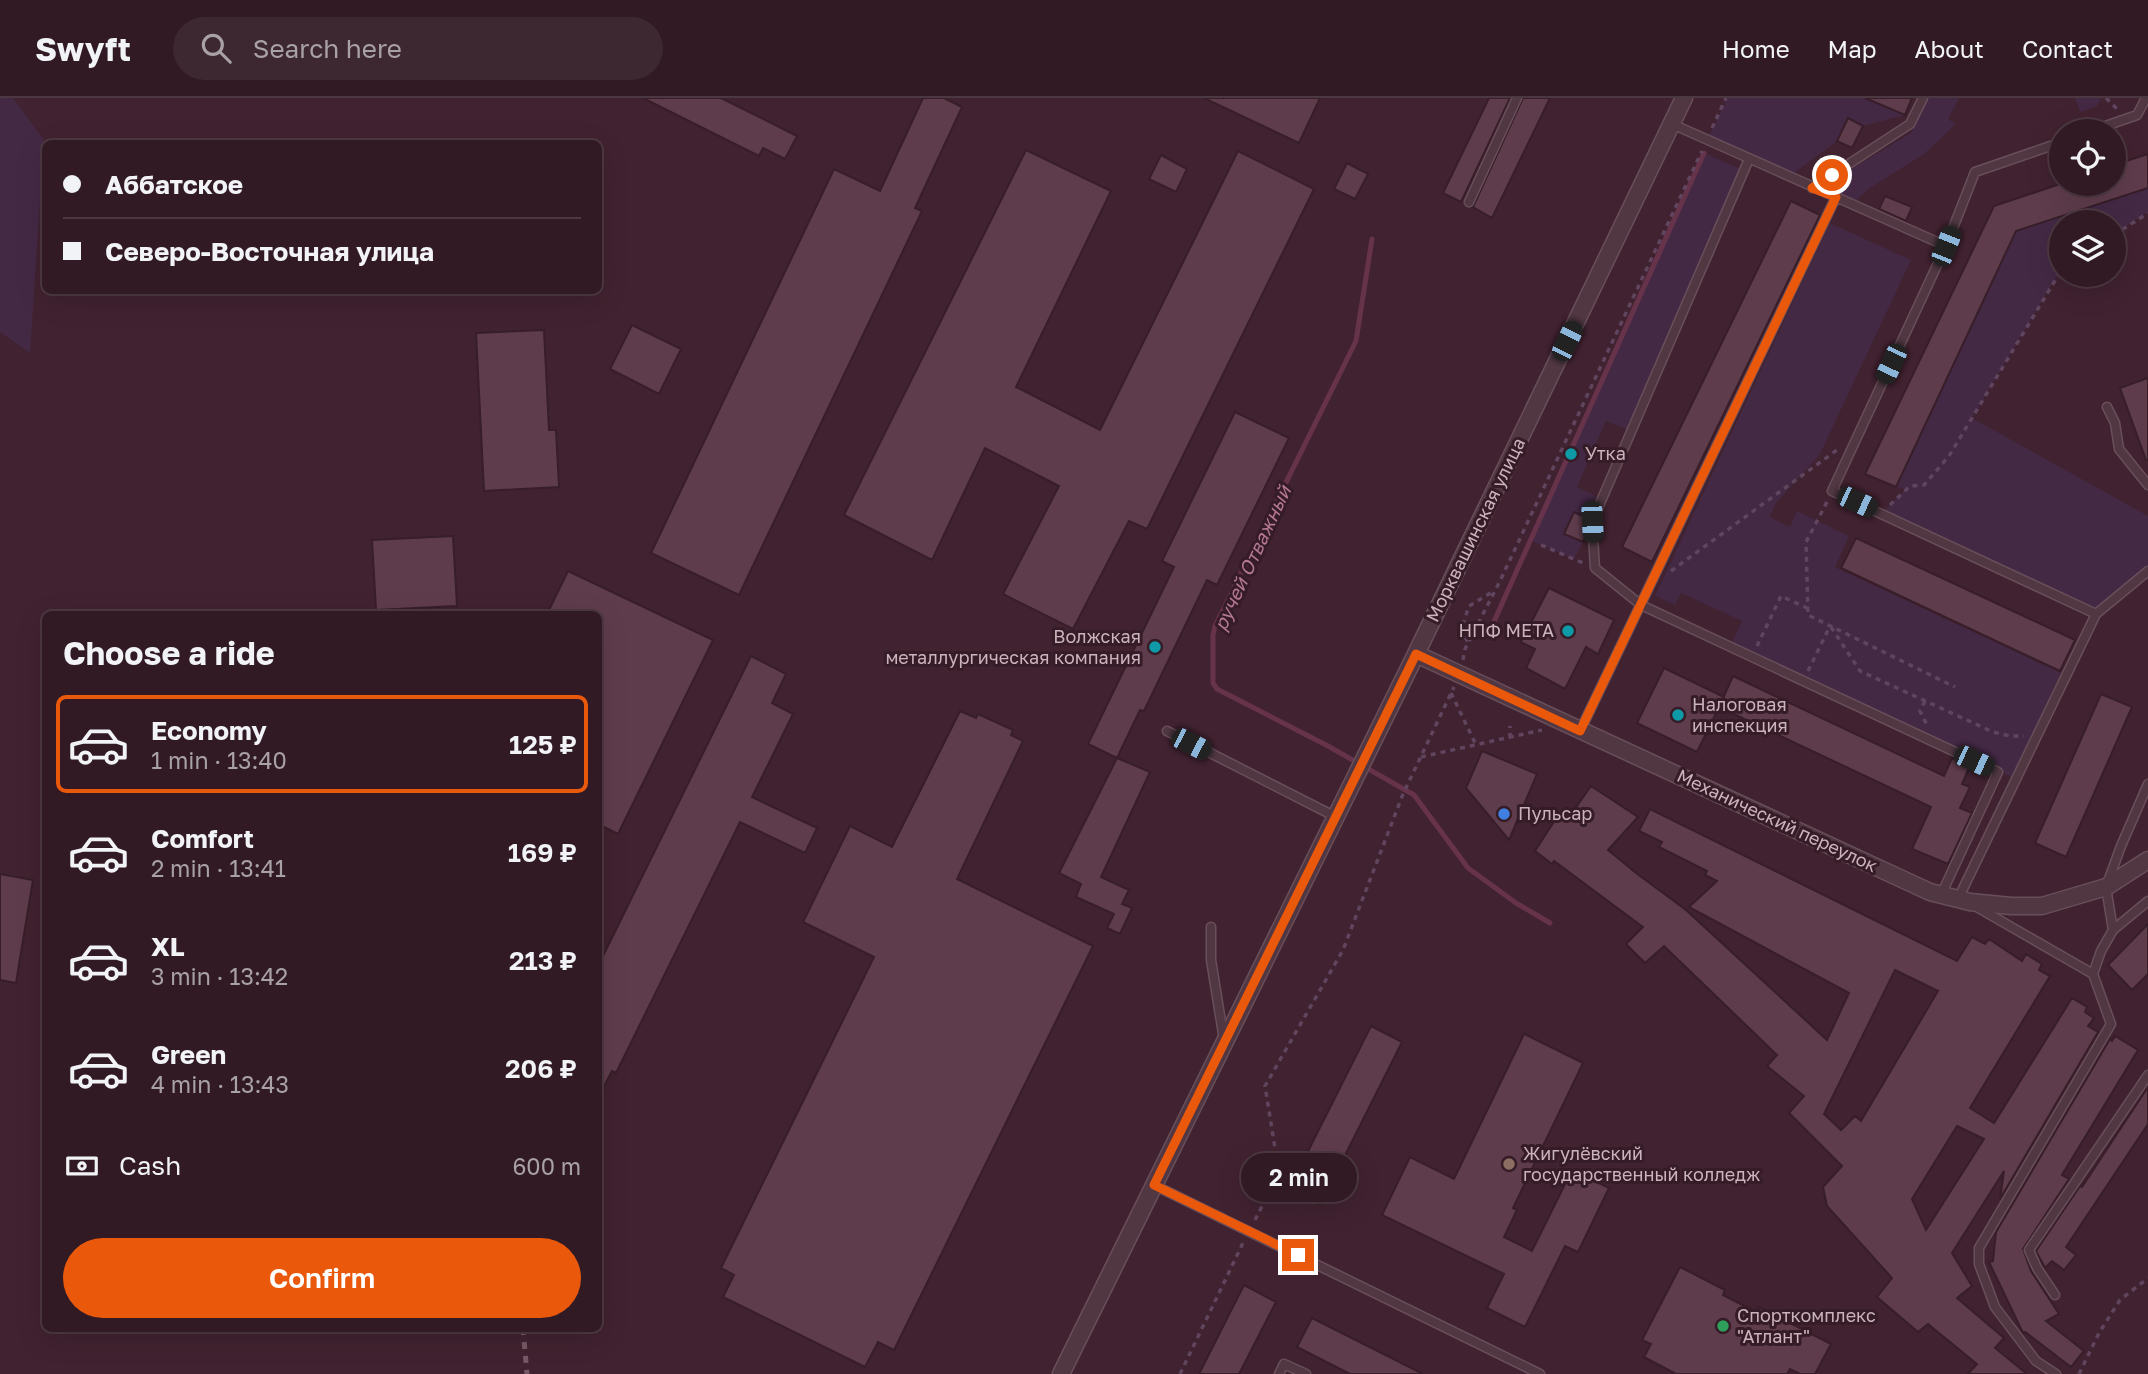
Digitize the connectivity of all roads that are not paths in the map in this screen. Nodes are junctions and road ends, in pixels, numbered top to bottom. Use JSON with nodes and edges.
{"nodes":[{"id":1,"x":1517,"y":98,"type":"edge"},
{"id":2,"x":1684,"y":98,"type":"edge"},
{"id":3,"x":1923,"y":98,"type":"edge"},
{"id":4,"x":2146,"y":98,"type":"edge"},
{"id":5,"x":2126,"y":119,"type":"edge"},
{"id":6,"x":1672,"y":124,"type":"junction"},
{"id":7,"x":2049,"y":146,"type":"edge"},
{"id":8,"x":1749,"y":159,"type":"junction"},
{"id":9,"x":1812,"y":188,"type":"junction"},
{"id":10,"x":1836,"y":197,"type":"junction"},
{"id":11,"x":1469,"y":202,"type":"dead end"},
{"id":12,"x":1946,"y":246,"type":"junction"},
{"id":13,"x":2107,"y":407,"type":"dead end"},
{"id":14,"x":2148,"y":485,"type":"edge"},
{"id":15,"x":2148,"y":571,"type":"edge"},
{"id":16,"x":1641,"y":605,"type":"junction"},
{"id":17,"x":2096,"y":614,"type":"junction"},
{"id":18,"x":1416,"y":654,"type":"junction"},
{"id":19,"x":1574,"y":728,"type":"junction"},
{"id":20,"x":1167,"y":731,"type":"dead end"},
{"id":21,"x":2148,"y":784,"type":"edge"},
{"id":22,"x":1336,"y":817,"type":"junction"},
{"id":23,"x":2148,"y":860,"type":"edge"},
{"id":24,"x":2106,"y":887,"type":"junction"},
{"id":25,"x":1941,"y":895,"type":"junction"},
{"id":26,"x":1964,"y":901,"type":"junction"},
{"id":27,"x":2148,"y":901,"type":"edge"},
{"id":28,"x":1211,"y":927,"type":"dead end"},
{"id":29,"x":2113,"y":930,"type":"junction"},
{"id":30,"x":2093,"y":974,"type":"junction"},
{"id":31,"x":1224,"y":1043,"type":"junction"},
{"id":32,"x":2148,"y":1075,"type":"edge"},
{"id":33,"x":1154,"y":1185,"type":"junction"},
{"id":34,"x":2055,"y":1295,"type":"dead end"},
{"id":35,"x":1061,"y":1374,"type":"edge"},
{"id":36,"x":1279,"y":1374,"type":"edge"},
{"id":37,"x":1306,"y":1374,"type":"edge"},
{"id":38,"x":1541,"y":1374,"type":"edge"},
{"id":39,"x":2056,"y":1374,"type":"edge"}],
"edges":[{"from":1,"to":11,"type":"lane"},
{"from":2,"to":6,"type":"street","name":"Морквашинская улица"},
{"from":3,"to":9,"type":"lane"},
{"from":4,"to":5,"type":"lane"},
{"from":6,"to":8,"type":"lane"},
{"from":6,"to":18,"type":"street","name":"Морквашинская улица"},
{"from":7,"to":12,"type":"lane"},
{"from":8,"to":9,"type":"lane"},
{"from":8,"to":16,"type":"lane"},
{"from":9,"to":10,"type":"lane"},
{"from":10,"to":12,"type":"lane"},
{"from":10,"to":16,"type":"lane"},
{"from":12,"to":17,"type":"lane"},
{"from":13,"to":14,"type":"lane"},
{"from":15,"to":17,"type":"lane"},
{"from":16,"to":19,"type":"lane"},
{"from":16,"to":25,"type":"lane"},
{"from":17,"to":26,"type":"lane"},
{"from":18,"to":19,"type":"street","name":"Механический переулок"},
{"from":18,"to":22,"type":"street","name":"Морквашинская улица"},
{"from":19,"to":25,"type":"street","name":"Механический переулок"},
{"from":20,"to":22,"type":"lane"},
{"from":21,"to":24,"type":"lane"},
{"from":22,"to":31,"type":"street","name":"Морквашинская улица"},
{"from":23,"to":24,"type":"street","name":"Механический переулок"},
{"from":24,"to":26,"type":"street","name":"Механический переулок"},
{"from":24,"to":29,"type":"lane"},
{"from":25,"to":26,"type":"street","name":"Механический переулок"},
{"from":26,"to":30,"type":"lane"},
{"from":27,"to":29,"type":"lane"},
{"from":28,"to":31,"type":"lane"},
{"from":29,"to":30,"type":"lane"},
{"from":30,"to":39,"type":"lane"},
{"from":31,"to":33,"type":"street","name":"Морквашинская улица"},
{"from":32,"to":34,"type":"lane"},
{"from":33,"to":35,"type":"street","name":"Морквашинская улица"},
{"from":33,"to":38,"type":"lane"},
{"from":36,"to":37,"type":"lane"}]}
